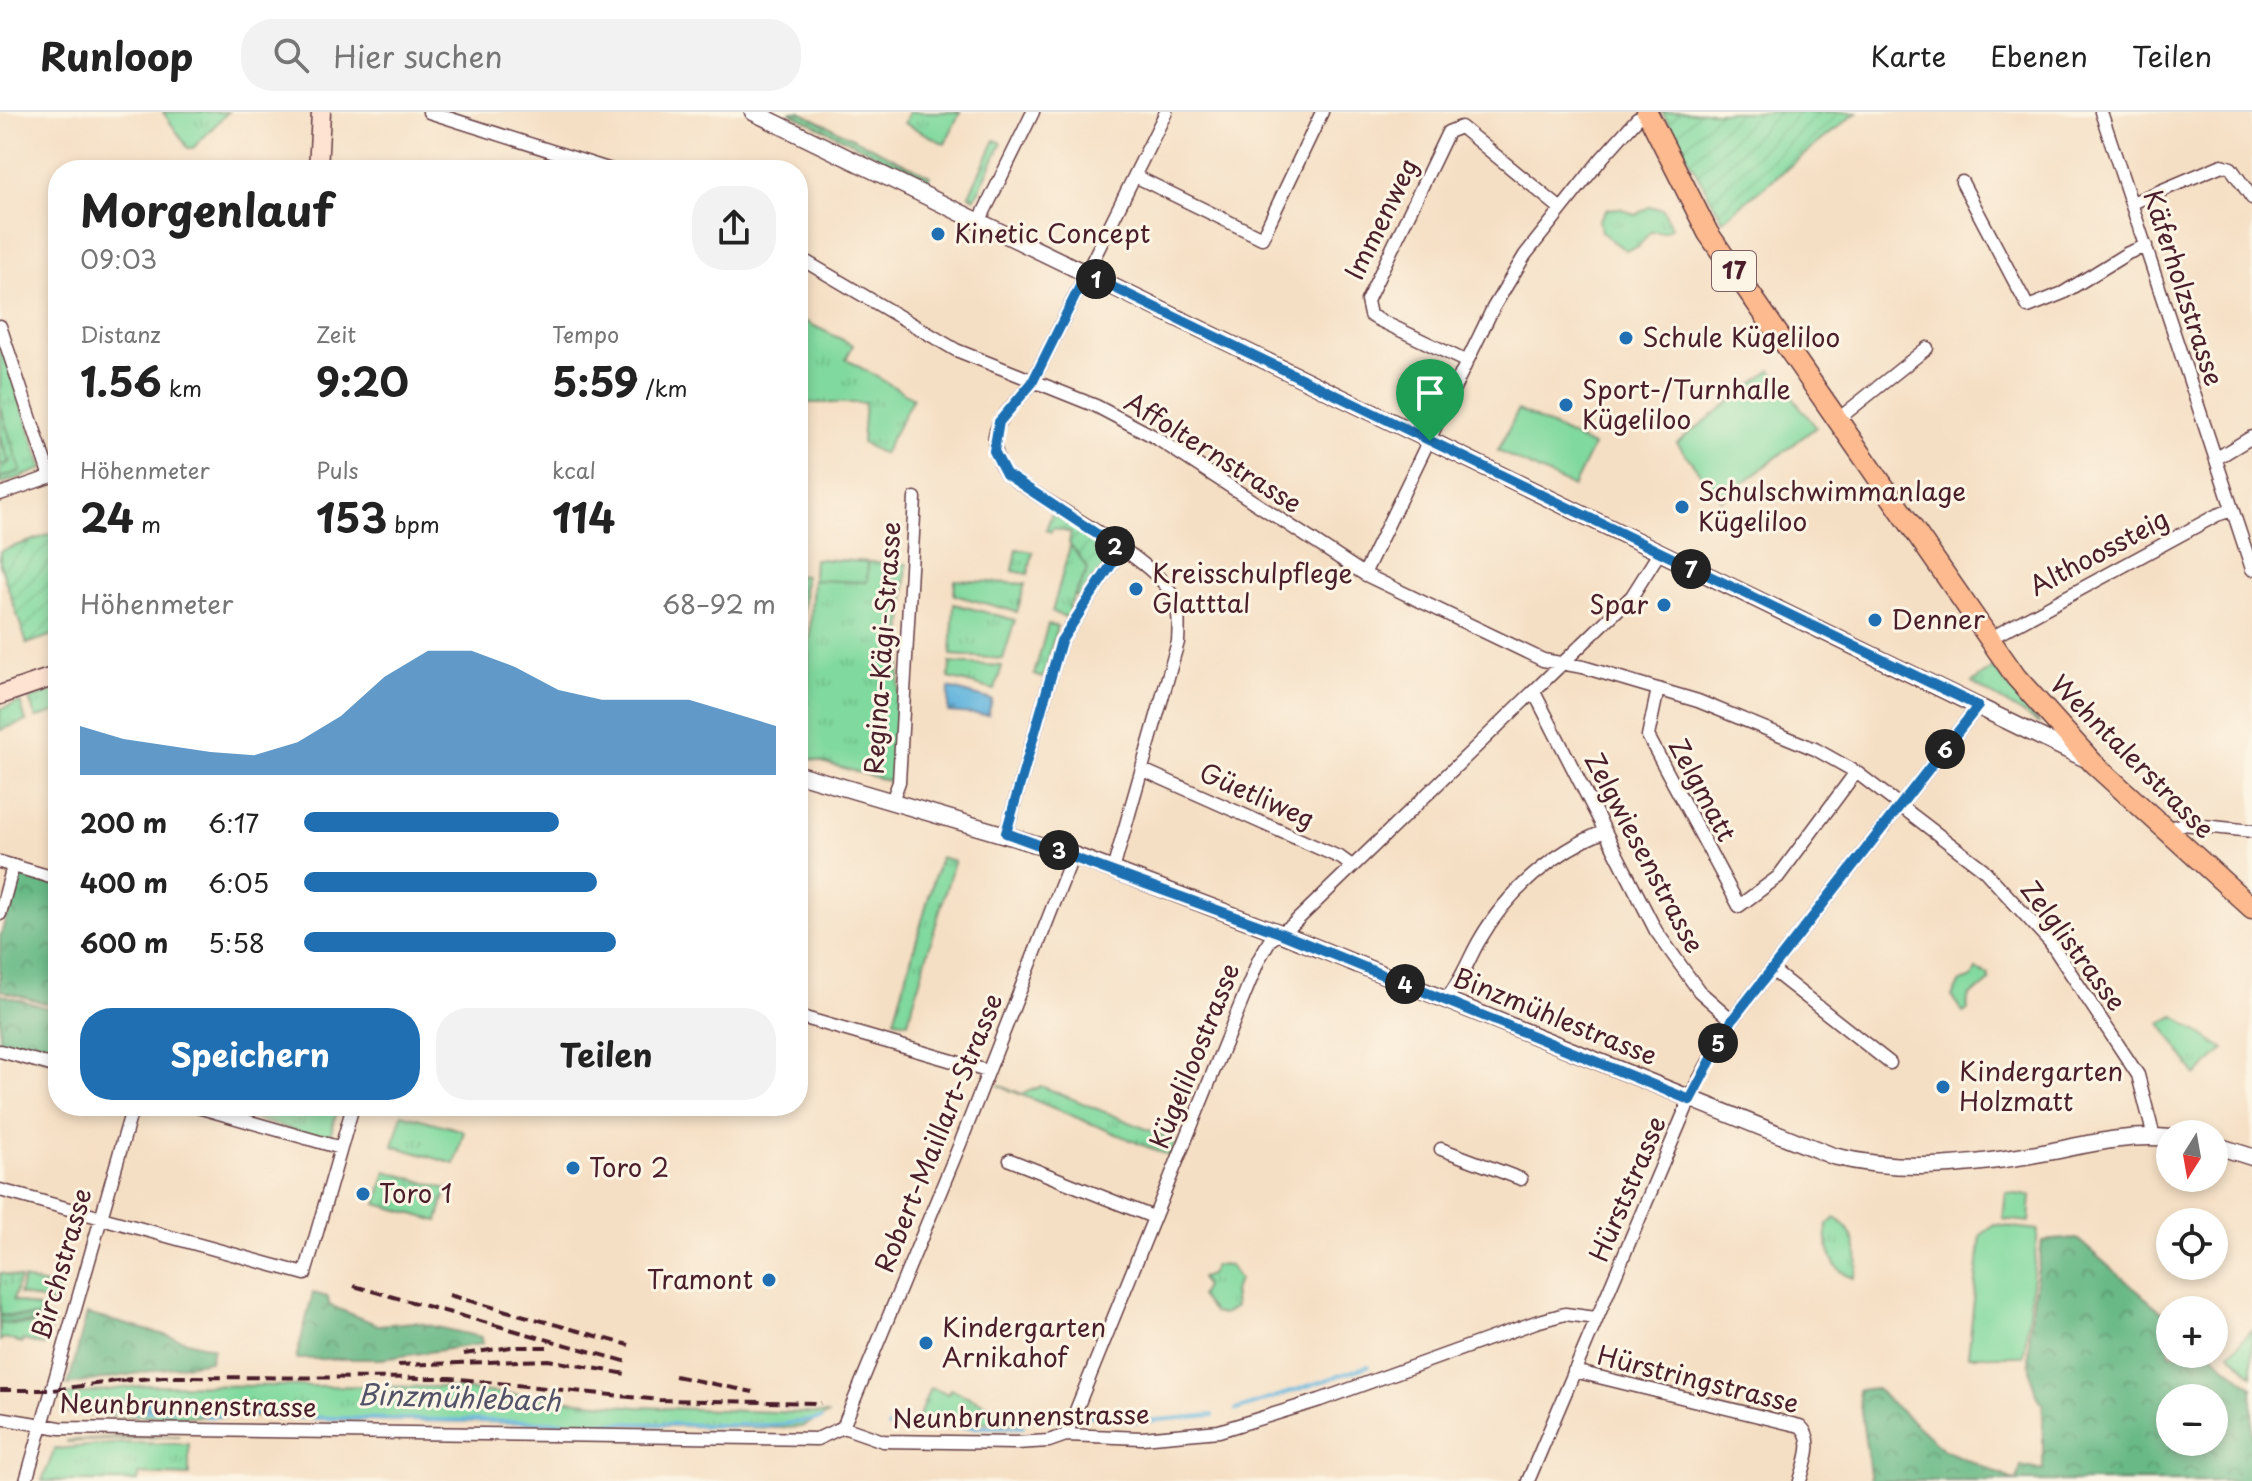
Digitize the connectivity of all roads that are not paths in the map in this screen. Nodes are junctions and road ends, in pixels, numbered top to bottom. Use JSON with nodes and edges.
{"nodes":[{"id":1,"x":321,"y":112,"type":"edge"},
{"id":2,"x":429,"y":112,"type":"edge"},
{"id":3,"x":753,"y":112,"type":"edge"},
{"id":4,"x":1033,"y":112,"type":"edge"},
{"id":5,"x":1166,"y":112,"type":"edge"},
{"id":6,"x":1322,"y":112,"type":"edge"},
{"id":7,"x":2101,"y":112,"type":"edge"},
{"id":8,"x":1647,"y":113,"type":"edge"},
{"id":9,"x":319,"y":160,"type":"edge"},
{"id":10,"x":580,"y":160,"type":"edge"},
{"id":11,"x":1137,"y":177,"type":"junction"},
{"id":12,"x":1962,"y":182,"type":"dead end"},
{"id":13,"x":2252,"y":198,"type":"edge"},
{"id":14,"x":2132,"y":203,"type":"junction"},
{"id":15,"x":1561,"y":209,"type":"junction"},
{"id":16,"x":979,"y":222,"type":"junction"},
{"id":17,"x":2146,"y":246,"type":"junction"},
{"id":18,"x":808,"y":263,"type":"edge"},
{"id":19,"x":1086,"y":274,"type":"junction"},
{"id":20,"x":0,"y":326,"type":"edge"},
{"id":21,"x":1927,"y":348,"type":"dead end"},
{"id":22,"x":1467,"y":362,"type":"junction"},
{"id":23,"x":1032,"y":383,"type":"junction"},
{"id":24,"x":1837,"y":420,"type":"junction"},
{"id":25,"x":2252,"y":437,"type":"edge"},
{"id":26,"x":1430,"y":441,"type":"junction"},
{"id":27,"x":2217,"y":458,"type":"junction"},
{"id":28,"x":48,"y":459,"type":"edge"},
{"id":29,"x":48,"y":478,"type":"edge"},
{"id":30,"x":0,"y":494,"type":"edge"},
{"id":31,"x":915,"y":498,"type":"dead end"},
{"id":32,"x":2232,"y":510,"type":"junction"},
{"id":33,"x":1121,"y":550,"type":"junction"},
{"id":34,"x":1659,"y":553,"type":"junction"},
{"id":35,"x":2252,"y":569,"type":"edge"},
{"id":36,"x":1364,"y":574,"type":"junction"},
{"id":37,"x":1989,"y":639,"type":"junction"},
{"id":38,"x":1563,"y":663,"type":"junction"},
{"id":39,"x":48,"y":678,"type":"edge"},
{"id":40,"x":1658,"y":689,"type":"junction"},
{"id":41,"x":1535,"y":694,"type":"junction"},
{"id":42,"x":0,"y":695,"type":"edge"},
{"id":43,"x":1978,"y":706,"type":"junction"},
{"id":44,"x":2093,"y":763,"type":"junction"},
{"id":45,"x":1143,"y":770,"type":"junction"},
{"id":46,"x":1856,"y":772,"type":"junction"},
{"id":47,"x":808,"y":777,"type":"edge"},
{"id":48,"x":892,"y":801,"type":"junction"},
{"id":49,"x":1902,"y":807,"type":"junction"},
{"id":50,"x":2166,"y":829,"type":"junction"},
{"id":51,"x":1605,"y":831,"type":"junction"},
{"id":52,"x":2252,"y":831,"type":"edge"},
{"id":53,"x":1006,"y":833,"type":"junction"},
{"id":54,"x":1073,"y":855,"type":"junction"},
{"id":55,"x":7,"y":864,"type":"edge"},
{"id":56,"x":1352,"y":866,"type":"junction"},
{"id":57,"x":1113,"y":870,"type":"junction"},
{"id":58,"x":48,"y":876,"type":"edge"},
{"id":59,"x":2252,"y":908,"type":"edge"},
{"id":60,"x":0,"y":914,"type":"edge"},
{"id":61,"x":1280,"y":933,"type":"junction"},
{"id":62,"x":1772,"y":970,"type":"junction"},
{"id":63,"x":1445,"y":1000,"type":"junction"},
{"id":64,"x":808,"y":1019,"type":"edge"},
{"id":65,"x":1732,"y":1020,"type":"junction"},
{"id":66,"x":0,"y":1051,"type":"edge"},
{"id":67,"x":1890,"y":1063,"type":"dead end"},
{"id":68,"x":48,"y":1064,"type":"edge"},
{"id":69,"x":987,"y":1071,"type":"junction"},
{"id":70,"x":1690,"y":1100,"type":"junction"},
{"id":71,"x":130,"y":1116,"type":"edge"},
{"id":72,"x":229,"y":1116,"type":"edge"},
{"id":73,"x":350,"y":1116,"type":"edge"},
{"id":74,"x":2156,"y":1121,"type":"edge"},
{"id":75,"x":2156,"y":1137,"type":"edge"},
{"id":76,"x":341,"y":1148,"type":"junction"},
{"id":77,"x":1441,"y":1149,"type":"dead end"},
{"id":78,"x":2228,"y":1149,"type":"edge"},
{"id":79,"x":2252,"y":1157,"type":"edge"},
{"id":80,"x":1010,"y":1160,"type":"dead end"},
{"id":81,"x":1521,"y":1179,"type":"dead end"},
{"id":82,"x":0,"y":1190,"type":"edge"},
{"id":83,"x":1153,"y":1217,"type":"junction"},
{"id":84,"x":102,"y":1218,"type":"junction"},
{"id":85,"x":1596,"y":1318,"type":"junction"},
{"id":86,"x":1574,"y":1371,"type":"junction"},
{"id":87,"x":0,"y":1418,"type":"edge"},
{"id":88,"x":43,"y":1425,"type":"junction"},
{"id":89,"x":843,"y":1427,"type":"junction"},
{"id":90,"x":1066,"y":1435,"type":"junction"},
{"id":91,"x":26,"y":1481,"type":"edge"},
{"id":92,"x":1528,"y":1481,"type":"edge"},
{"id":93,"x":1800,"y":1481,"type":"edge"}],
"edges":[{"from":1,"to":9,"type":"main road"},
{"from":2,"to":10,"type":"street"},
{"from":3,"to":16,"type":"street"},
{"from":4,"to":16,"type":"street"},
{"from":5,"to":11,"type":"street"},
{"from":6,"to":11,"type":"street"},
{"from":7,"to":14,"type":"street","name":"Käferholzstrasse"},
{"from":8,"to":15,"type":"street"},
{"from":8,"to":24,"type":"main road","name":"Wehntalerstrasse","number":"17"},
{"from":11,"to":19,"type":"street"},
{"from":12,"to":17,"type":"street"},
{"from":13,"to":14,"type":"street"},
{"from":14,"to":17,"type":"street","name":"Käferholzstrasse"},
{"from":15,"to":22,"type":"street"},
{"from":15,"to":22,"type":"street","name":"Immenweg"},
{"from":16,"to":19,"type":"street"},
{"from":17,"to":27,"type":"street","name":"Käferholzstrasse"},
{"from":18,"to":23,"type":"street","name":"Affolternstrasse"},
{"from":19,"to":23,"type":"street"},
{"from":19,"to":26,"type":"street"},
{"from":20,"to":28,"type":"street"},
{"from":21,"to":24,"type":"street"},
{"from":22,"to":26,"type":"street"},
{"from":23,"to":33,"type":"street"},
{"from":23,"to":36,"type":"street","name":"Affolternstrasse"},
{"from":24,"to":37,"type":"main road","name":"Wehntalerstrasse","number":"17"},
{"from":25,"to":27,"type":"street"},
{"from":26,"to":34,"type":"street"},
{"from":26,"to":36,"type":"street"},
{"from":27,"to":32,"type":"street","name":"Käferholzstrasse"},
{"from":29,"to":30,"type":"street"},
{"from":31,"to":48,"type":"street","name":"Regina-Kägi-Strasse"},
{"from":32,"to":35,"type":"street","name":"Käferholzstrasse"},
{"from":32,"to":37,"type":"street","name":"Althoossteig"},
{"from":33,"to":45,"type":"street"},
{"from":33,"to":53,"type":"street"},
{"from":34,"to":38,"type":"street","name":"Kügeliloostrasse"},
{"from":34,"to":43,"type":"street"},
{"from":36,"to":38,"type":"street","name":"Affolternstrasse"},
{"from":37,"to":44,"type":"main road","name":"Wehntalerstrasse","number":"17"},
{"from":38,"to":40,"type":"street","name":"Zelglistrasse"},
{"from":38,"to":41,"type":"street","name":"Kügeliloostrasse"},
{"from":39,"to":42,"type":"main road"},
{"from":40,"to":46,"type":"street","name":"Zelglistrasse"},
{"from":40,"to":46,"type":"street","name":"Zelgmatt"},
{"from":41,"to":51,"type":"street","name":"Zelgwiesenstrasse"},
{"from":41,"to":56,"type":"street","name":"Kügeliloostrasse"},
{"from":43,"to":44,"type":"street"},
{"from":43,"to":49,"type":"street","name":"Hürststrasse"},
{"from":44,"to":50,"type":"main road","name":"Wehntalerstrasse","number":"17"},
{"from":45,"to":56,"type":"street","name":"Güetliweg"},
{"from":45,"to":57,"type":"street"},
{"from":46,"to":49,"type":"street","name":"Zelglistrasse"},
{"from":47,"to":48,"type":"street","name":"Binzmühlestrasse"},
{"from":48,"to":53,"type":"street","name":"Binzmühlestrasse"},
{"from":49,"to":62,"type":"street","name":"Hürststrasse"},
{"from":49,"to":74,"type":"street","name":"Zelglistrasse"},
{"from":50,"to":52,"type":"street"},
{"from":50,"to":59,"type":"main road","name":"Wehntalerstrasse","number":"17"},
{"from":51,"to":63,"type":"street"},
{"from":51,"to":65,"type":"street","name":"Zelgwiesenstrasse"},
{"from":53,"to":54,"type":"street","name":"Binzmühlestrasse"},
{"from":54,"to":57,"type":"street","name":"Binzmühlestrasse"},
{"from":54,"to":69,"type":"street","name":"Robert-Maillart-Strasse"},
{"from":55,"to":58,"type":"street"},
{"from":55,"to":60,"type":"street"},
{"from":56,"to":61,"type":"street","name":"Kügeliloostrasse"},
{"from":57,"to":61,"type":"street","name":"Binzmühlestrasse"},
{"from":61,"to":63,"type":"street","name":"Binzmühlestrasse"},
{"from":61,"to":83,"type":"street","name":"Kügeliloostrasse"},
{"from":62,"to":65,"type":"street","name":"Hürststrasse"},
{"from":62,"to":67,"type":"street"},
{"from":63,"to":70,"type":"street","name":"Binzmühlestrasse"},
{"from":64,"to":69,"type":"street"},
{"from":65,"to":70,"type":"street","name":"Hürststrasse"},
{"from":66,"to":68,"type":"street"},
{"from":69,"to":89,"type":"street","name":"Robert-Maillart-Strasse"},
{"from":70,"to":75,"type":"street","name":"Binzmühlestrasse"},
{"from":70,"to":85,"type":"street","name":"Hürststrasse"},
{"from":71,"to":84,"type":"street","name":"Birchstrasse"},
{"from":72,"to":76,"type":"street"},
{"from":73,"to":76,"type":"street"},
{"from":76,"to":84,"type":"street"},
{"from":77,"to":81,"type":"street"},
{"from":78,"to":79,"type":"street"},
{"from":80,"to":83,"type":"street"},
{"from":82,"to":84,"type":"street"},
{"from":83,"to":90,"type":"street","name":"Kügeliloostrasse"},
{"from":84,"to":88,"type":"street","name":"Birchstrasse"},
{"from":85,"to":86,"type":"street","name":"Hürststrasse"},
{"from":85,"to":90,"type":"street","name":"Neunbrunnenstrasse"},
{"from":86,"to":92,"type":"street","name":"Hürststrasse"},
{"from":86,"to":93,"type":"street","name":"Hürstringstrasse"},
{"from":87,"to":88,"type":"street","name":"Neunbrunnenstrasse"},
{"from":88,"to":89,"type":"street","name":"Neunbrunnenstrasse"},
{"from":88,"to":91,"type":"street","name":"Birchstrasse"},
{"from":89,"to":90,"type":"street","name":"Neunbrunnenstrasse"}]}
